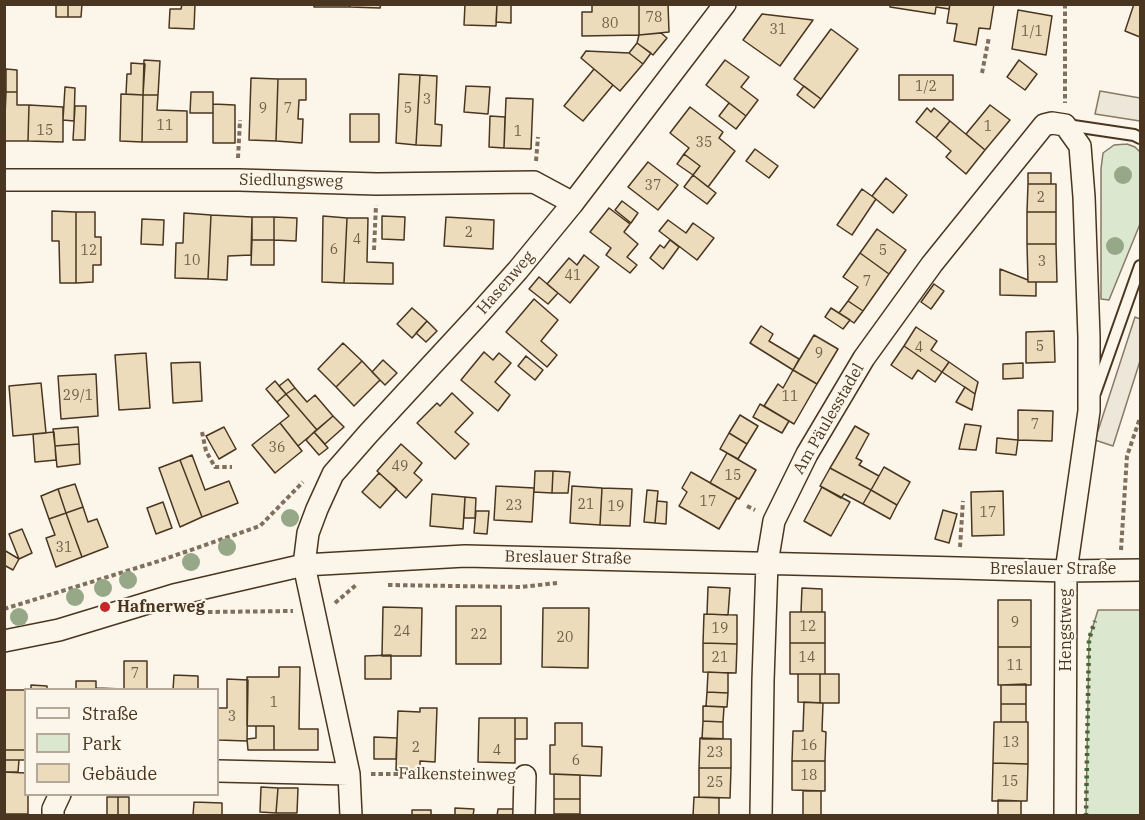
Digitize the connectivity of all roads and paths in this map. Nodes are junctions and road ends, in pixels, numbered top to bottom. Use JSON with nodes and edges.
{"nodes":[{"id":1,"x":725,"y":4,"type":"edge"},
{"id":2,"x":1065,"y":4,"type":"edge"},
{"id":3,"x":989,"y":37,"type":"dead end"},
{"id":4,"x":982,"y":73,"type":"dead end"},
{"id":5,"x":240,"y":120,"type":"dead end"},
{"id":6,"x":1065,"y":125,"type":"junction"},
{"id":7,"x":1140,"y":138,"type":"edge"},
{"id":8,"x":4,"y":180,"type":"edge"},
{"id":9,"x":239,"y":180,"type":"junction"},
{"id":10,"x":377,"y":184,"type":"junction"},
{"id":11,"x":573,"y":203,"type":"junction"},
{"id":12,"x":374,"y":250,"type":"dead end"},
{"id":13,"x":1140,"y":266,"type":"edge"},
{"id":14,"x":1089,"y":411,"type":"junction"},
{"id":15,"x":1140,"y":418,"type":"edge"},
{"id":16,"x":202,"y":432,"type":"dead end"},
{"id":17,"x":232,"y":467,"type":"dead end"},
{"id":18,"x":333,"y":474,"type":"junction"},
{"id":19,"x":963,"y":501,"type":"dead end"},
{"id":20,"x":767,"y":563,"type":"junction"},
{"id":21,"x":304,"y":565,"type":"junction"},
{"id":22,"x":958,"y":568,"type":"junction"},
{"id":23,"x":1130,"y":570,"type":"edge"},
{"id":24,"x":1066,"y":571,"type":"junction"},
{"id":25,"x":562,"y":582,"type":"dead end"},
{"id":26,"x":357,"y":585,"type":"dead end"},
{"id":27,"x":380,"y":585,"type":"dead end"},
{"id":28,"x":4,"y":609,"type":"edge"},
{"id":29,"x":314,"y":611,"type":"junction"},
{"id":30,"x":199,"y":612,"type":"dead end"},
{"id":31,"x":4,"y":641,"type":"edge"},
{"id":32,"x":219,"y":771,"type":"edge"},
{"id":33,"x":349,"y":774,"type":"junction"},
{"id":34,"x":525,"y":776,"type":"joint"},
{"id":35,"x":60,"y":796,"type":"edge"},
{"id":36,"x":53,"y":816,"type":"edge"},
{"id":37,"x":351,"y":816,"type":"edge"},
{"id":38,"x":524,"y":816,"type":"edge"},
{"id":39,"x":761,"y":816,"type":"edge"},
{"id":40,"x":1065,"y":816,"type":"edge"}],
"edges":[{"from":1,"to":11,"type":"street","name":"Hasenweg"},
{"from":2,"to":6,"type":"path"},
{"from":3,"to":4,"type":"path"},
{"from":5,"to":9,"type":"path"},
{"from":6,"to":7,"type":"lane"},
{"from":6,"to":14,"type":"street","name":"Hengstweg"},
{"from":6,"to":20,"type":"street","name":"Am Päulesstadel"},
{"from":8,"to":9,"type":"street","name":"Siedlungsweg"},
{"from":9,"to":10,"type":"street","name":"Siedlungsweg"},
{"from":10,"to":11,"type":"street","name":"Siedlungsweg"},
{"from":10,"to":12,"type":"path"},
{"from":11,"to":18,"type":"street","name":"Hasenweg"},
{"from":13,"to":14,"type":"lane","name":"Hengstweg"},
{"from":14,"to":24,"type":"street","name":"Hengstweg"},
{"from":15,"to":23,"type":"path"},
{"from":16,"to":17,"type":"path"},
{"from":18,"to":21,"type":"street","name":"Hasenweg"},
{"from":18,"to":28,"type":"path"},
{"from":19,"to":22,"type":"path"},
{"from":20,"to":21,"type":"street","name":"Breslauer Straße"},
{"from":20,"to":22,"type":"street","name":"Breslauer Straße"},
{"from":20,"to":39,"type":"street","name":"Am Päulesstadel"},
{"from":21,"to":29,"type":"street"},
{"from":21,"to":31,"type":"street","name":"Breslauer Straße"},
{"from":22,"to":24,"type":"street","name":"Breslauer Straße"},
{"from":23,"to":24,"type":"street","name":"Breslauer Straße"},
{"from":24,"to":40,"type":"street","name":"Hengstweg"},
{"from":25,"to":27,"type":"path"},
{"from":26,"to":29,"type":"path"},
{"from":29,"to":30,"type":"path"},
{"from":29,"to":33,"type":"street"},
{"from":32,"to":33,"type":"street"},
{"from":33,"to":34,"type":"path","name":"Falkensteinweg"},
{"from":33,"to":37,"type":"street"},
{"from":34,"to":38,"type":"street","name":"Falkensteinweg"},
{"from":35,"to":36,"type":"street"}]}
